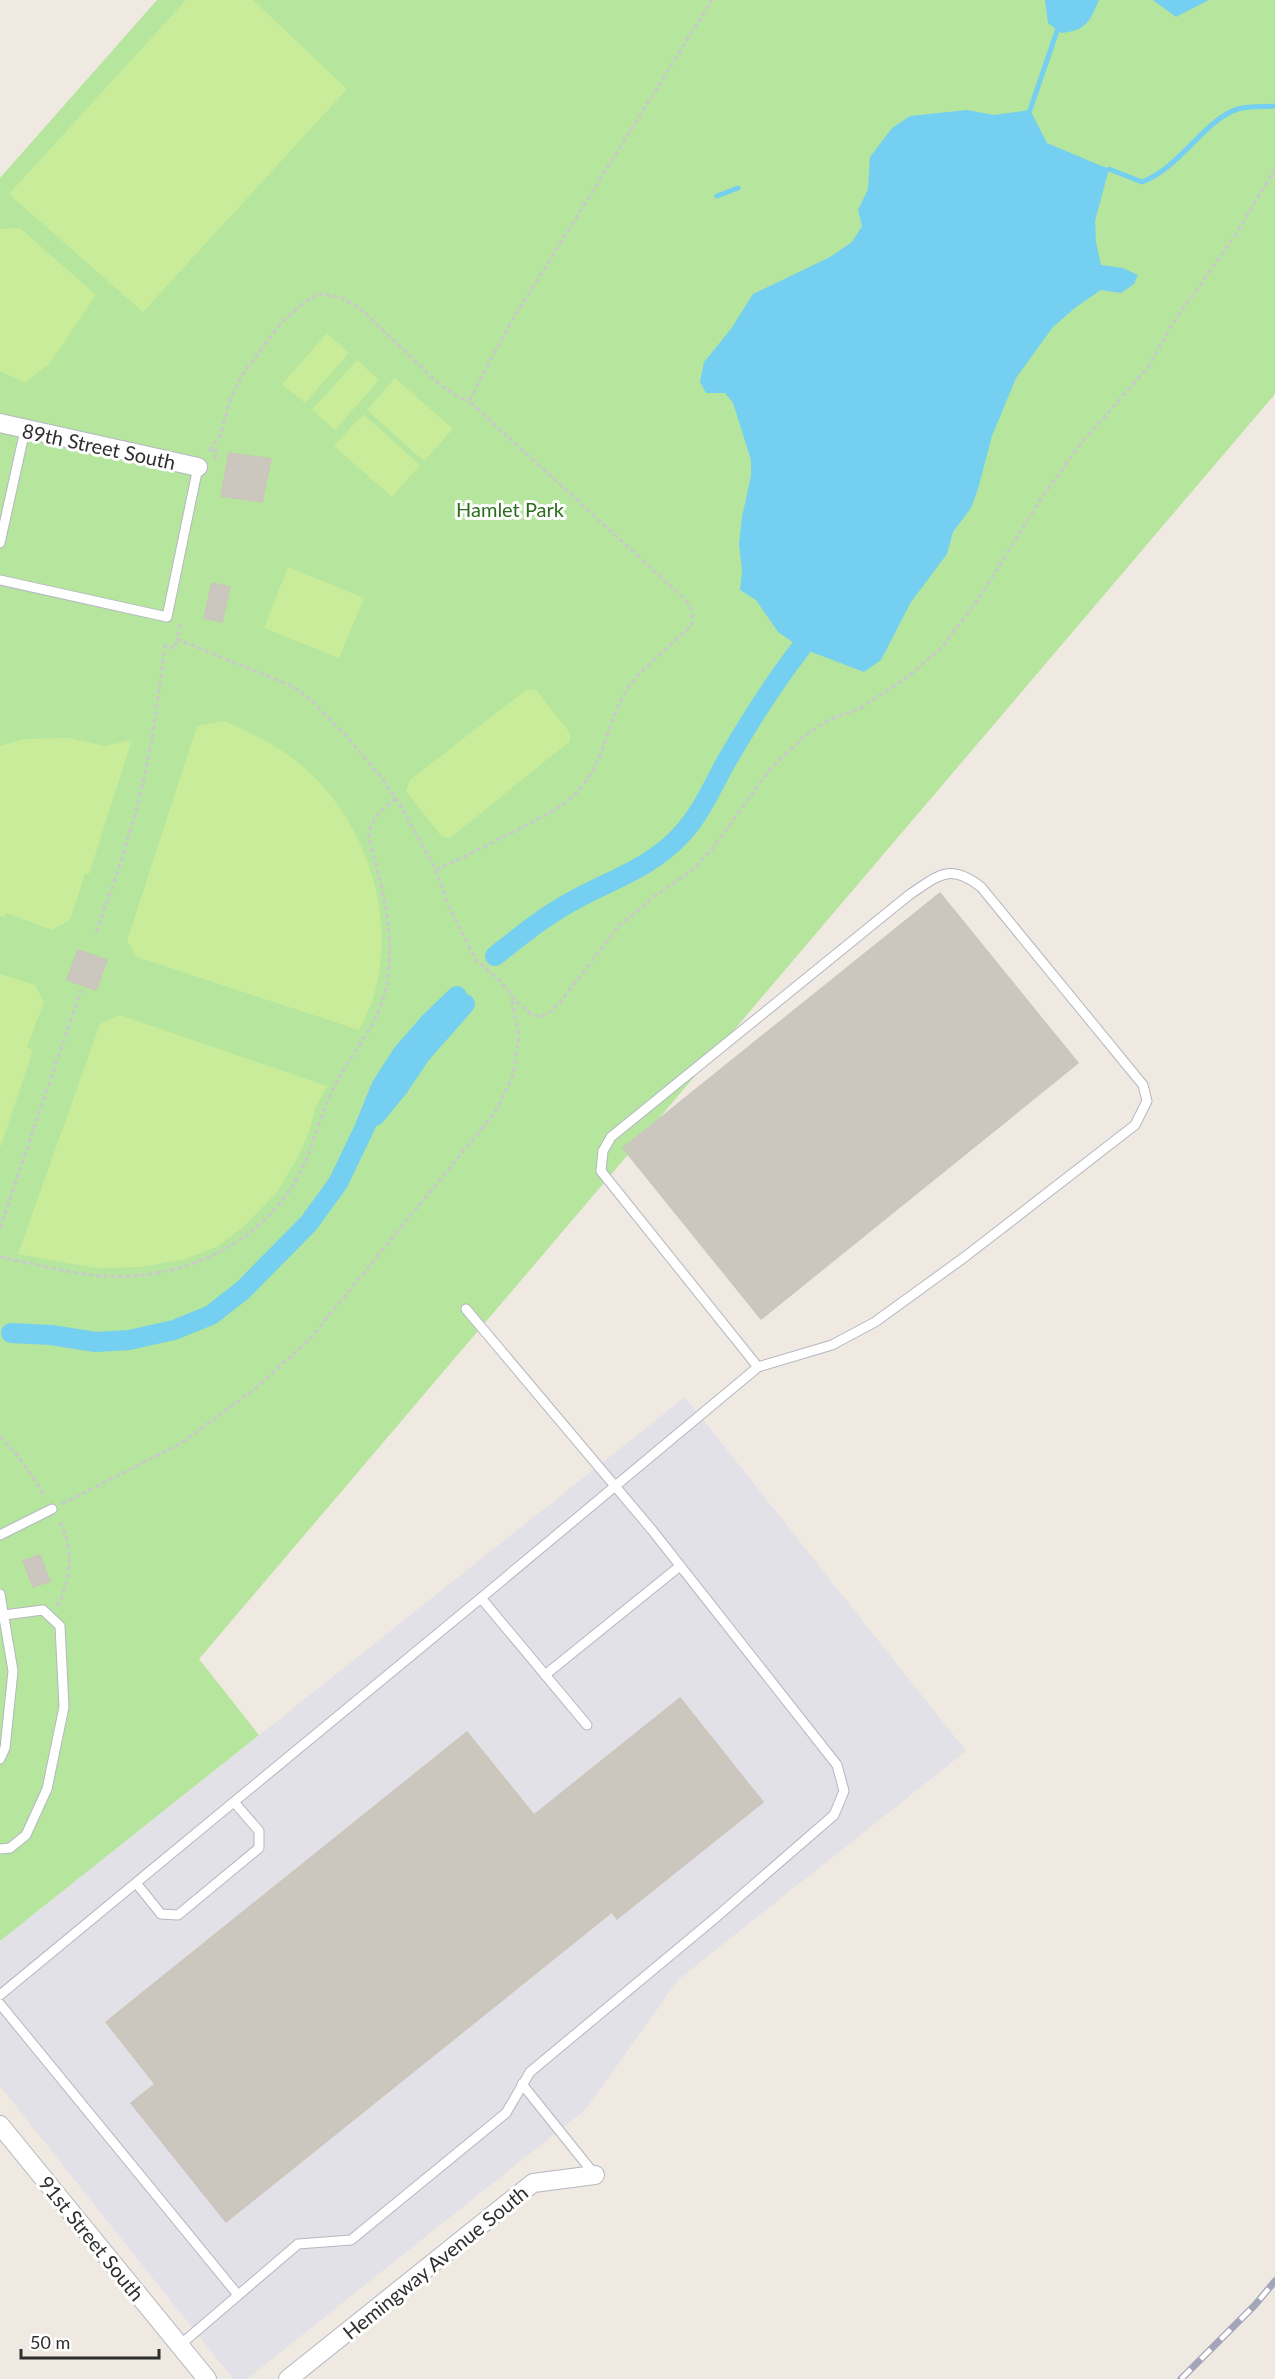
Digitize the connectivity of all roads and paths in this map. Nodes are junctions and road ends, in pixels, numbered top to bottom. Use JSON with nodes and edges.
{"nodes":[{"id":1,"x":712,"y":0,"type":"edge"},
{"id":2,"x":1275,"y":168,"type":"edge"},
{"id":3,"x":469,"y":401,"type":"junction"},
{"id":4,"x":0,"y":423,"type":"edge"},
{"id":5,"x":25,"y":430,"type":"junction"},
{"id":6,"x":206,"y":464,"type":"junction"},
{"id":7,"x":0,"y":543,"type":"edge"},
{"id":8,"x":0,"y":580,"type":"edge"},
{"id":9,"x":182,"y":617,"type":"dead end"},
{"id":10,"x":177,"y":639,"type":"junction"},
{"id":11,"x":396,"y":798,"type":"junction"},
{"id":12,"x":436,"y":870,"type":"junction"},
{"id":13,"x":96,"y":932,"type":"dead end"},
{"id":14,"x":81,"y":990,"type":"dead end"},
{"id":15,"x":511,"y":994,"type":"junction"},
{"id":16,"x":0,"y":1228,"type":"edge"},
{"id":17,"x":0,"y":1257,"type":"edge"},
{"id":18,"x":466,"y":1309,"type":"dead end"},
{"id":19,"x":758,"y":1367,"type":"junction"},
{"id":20,"x":616,"y":1487,"type":"junction"},
{"id":21,"x":52,"y":1509,"type":"joint"},
{"id":22,"x":0,"y":1535,"type":"edge"},
{"id":23,"x":680,"y":1566,"type":"junction"},
{"id":24,"x":0,"y":1594,"type":"edge"},
{"id":25,"x":481,"y":1598,"type":"junction"},
{"id":26,"x":4,"y":1615,"type":"junction"},
{"id":27,"x":544,"y":1675,"type":"junction"},
{"id":28,"x":587,"y":1725,"type":"dead end"},
{"id":29,"x":0,"y":1759,"type":"edge"},
{"id":30,"x":234,"y":1802,"type":"junction"},
{"id":31,"x":0,"y":1849,"type":"edge"},
{"id":32,"x":136,"y":1883,"type":"junction"},
{"id":33,"x":0,"y":1995,"type":"edge"},
{"id":34,"x":0,"y":2004,"type":"edge"},
{"id":35,"x":522,"y":2084,"type":"junction"},
{"id":36,"x":0,"y":2125,"type":"edge"},
{"id":37,"x":595,"y":2175,"type":"joint"},
{"id":38,"x":238,"y":2295,"type":"junction"},
{"id":39,"x":180,"y":2345,"type":"junction"},
{"id":40,"x":207,"y":2379,"type":"edge"},
{"id":41,"x":288,"y":2379,"type":"edge"}],
"edges":[{"from":1,"to":3,"type":"path"},
{"from":2,"to":15,"type":"path"},
{"from":3,"to":6,"type":"path"},
{"from":3,"to":12,"type":"path"},
{"from":4,"to":5,"type":"street","name":"89th Street South"},
{"from":5,"to":6,"type":"street","name":"89th Street South"},
{"from":5,"to":7,"type":"lane"},
{"from":6,"to":8,"type":"lane"},
{"from":9,"to":10,"type":"path"},
{"from":10,"to":11,"type":"path"},
{"from":10,"to":13,"type":"path"},
{"from":11,"to":12,"type":"path"},
{"from":11,"to":17,"type":"path"},
{"from":12,"to":15,"type":"path"},
{"from":14,"to":16,"type":"path"},
{"from":15,"to":21,"type":"path"},
{"from":18,"to":20,"type":"lane"},
{"from":19,"to":19,"type":"lane"},
{"from":19,"to":20,"type":"lane"},
{"from":20,"to":23,"type":"lane"},
{"from":20,"to":25,"type":"lane"},
{"from":21,"to":22,"type":"lane"},
{"from":23,"to":27,"type":"lane"},
{"from":23,"to":35,"type":"lane"},
{"from":24,"to":26,"type":"lane"},
{"from":25,"to":27,"type":"lane"},
{"from":25,"to":30,"type":"lane"},
{"from":26,"to":29,"type":"lane"},
{"from":26,"to":31,"type":"lane"},
{"from":27,"to":28,"type":"lane"},
{"from":30,"to":32,"type":"lane"},
{"from":30,"to":32,"type":"lane"},
{"from":32,"to":33,"type":"lane"},
{"from":34,"to":38,"type":"lane"},
{"from":35,"to":37,"type":"lane"},
{"from":35,"to":38,"type":"lane"},
{"from":36,"to":39,"type":"street","name":"91st Street South"},
{"from":37,"to":41,"type":"street","name":"Hemingway Avenue South"},
{"from":38,"to":39,"type":"lane"},
{"from":39,"to":40,"type":"street","name":"91st Street South"}]}
